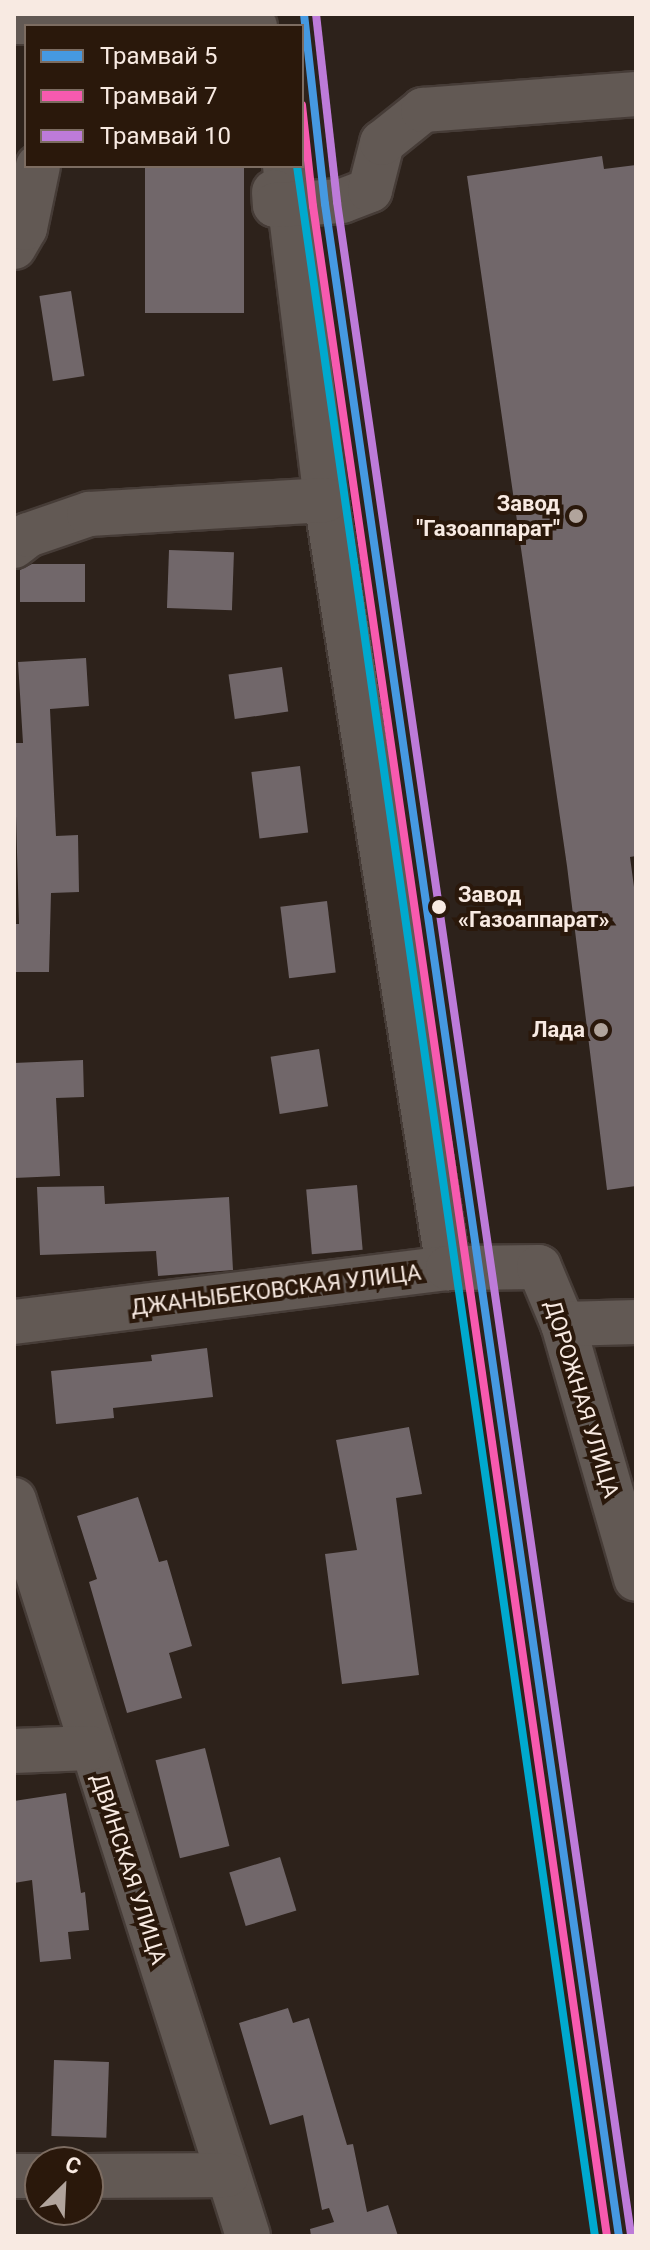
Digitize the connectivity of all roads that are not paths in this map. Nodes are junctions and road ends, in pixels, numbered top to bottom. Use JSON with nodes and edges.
{"nodes":[{"id":1,"x":31,"y":23,"type":"edge"},
{"id":2,"x":106,"y":24,"type":"edge"},
{"id":3,"x":636,"y":94,"type":"edge"},
{"id":4,"x":38,"y":168,"type":"edge"},
{"id":5,"x":281,"y":178,"type":"edge"},
{"id":6,"x":14,"y":247,"type":"edge"},
{"id":7,"x":326,"y":500,"type":"junction"},
{"id":8,"x":14,"y":546,"type":"edge"},
{"id":9,"x":539,"y":1267,"type":"joint"},
{"id":10,"x":448,"y":1268,"type":"junction"},
{"id":11,"x":14,"y":1322,"type":"edge"},
{"id":12,"x":636,"y":1322,"type":"edge"},
{"id":13,"x":563,"y":1324,"type":"junction"},
{"id":14,"x":14,"y":1500,"type":"edge"},
{"id":15,"x":636,"y":1579,"type":"edge"},
{"id":16,"x":90,"y":1748,"type":"junction"},
{"id":17,"x":14,"y":1751,"type":"edge"},
{"id":18,"x":227,"y":2175,"type":"junction"},
{"id":19,"x":104,"y":2176,"type":"edge"},
{"id":20,"x":248,"y":2236,"type":"edge"}],
"edges":[{"from":1,"to":2,"type":"street"},
{"from":3,"to":5,"type":"street"},
{"from":4,"to":6,"type":"street"},
{"from":5,"to":7,"type":"street"},
{"from":7,"to":8,"type":"street"},
{"from":7,"to":10,"type":"street"},
{"from":9,"to":10,"type":"street","name":"ДЖАНЫБЕКОВСКАЯ УЛИЦА"},
{"from":9,"to":13,"type":"street","name":"ДОРОЖНАЯ УЛИЦА"},
{"from":10,"to":11,"type":"street","name":"ДЖАНЫБЕКОВСКАЯ УЛИЦА"},
{"from":12,"to":13,"type":"street"},
{"from":13,"to":15,"type":"street","name":"ДОРОЖНАЯ УЛИЦА"},
{"from":14,"to":16,"type":"street","name":"ДВИНСКАЯ УЛИЦА"},
{"from":16,"to":17,"type":"street"},
{"from":16,"to":18,"type":"street","name":"ДВИНСКАЯ УЛИЦА"},
{"from":18,"to":19,"type":"street"},
{"from":18,"to":20,"type":"street","name":"ДВИНСКАЯ УЛИЦА"}]}
